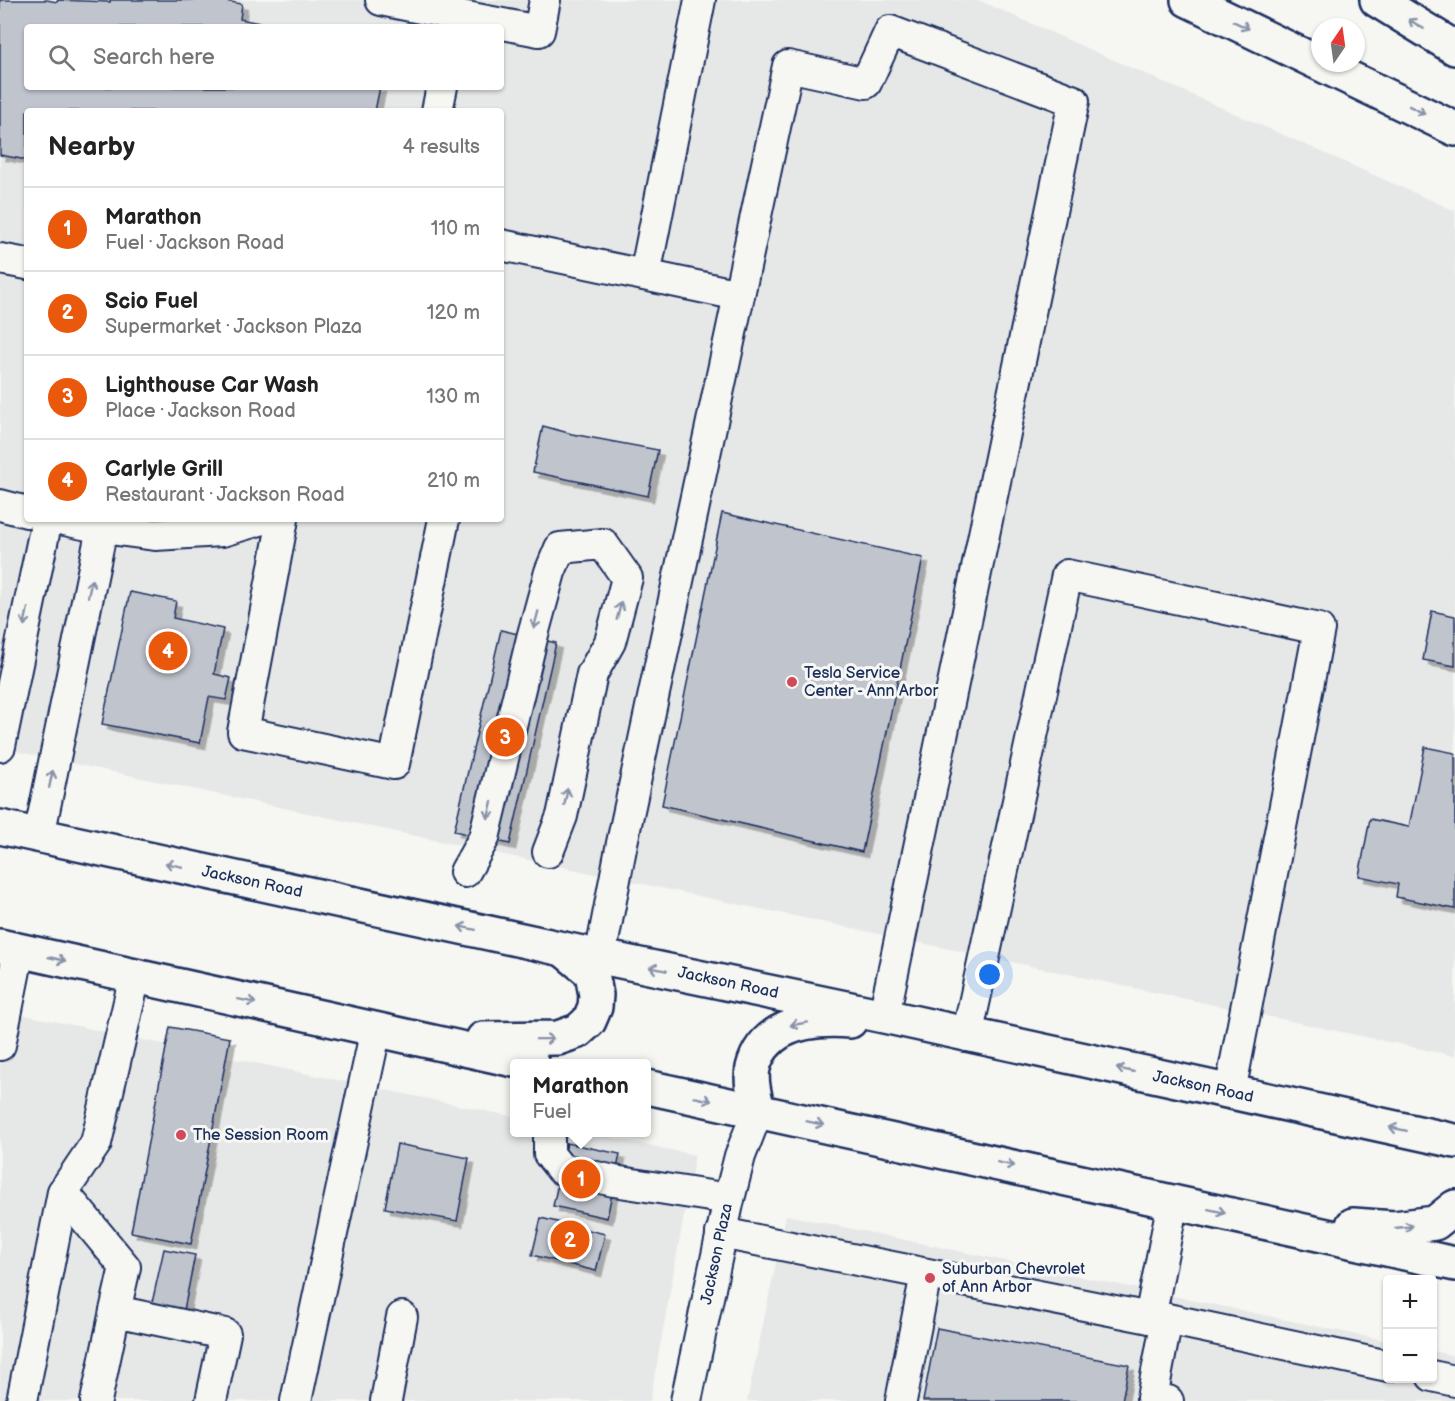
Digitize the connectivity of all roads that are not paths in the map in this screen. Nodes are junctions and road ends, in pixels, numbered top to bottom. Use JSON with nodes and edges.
{"nodes":[{"id":1,"x":381,"y":0,"type":"edge"},
{"id":2,"x":545,"y":0,"type":"edge"},
{"id":3,"x":700,"y":0,"type":"edge"},
{"id":4,"x":1188,"y":0,"type":"edge"},
{"id":5,"x":1377,"y":0,"type":"edge"},
{"id":6,"x":455,"y":21,"type":"edge"},
{"id":7,"x":480,"y":24,"type":"edge"},
{"id":8,"x":504,"y":27,"type":"edge"},
{"id":9,"x":1455,"y":48,"type":"edge"},
{"id":10,"x":441,"y":90,"type":"edge"},
{"id":11,"x":438,"y":108,"type":"edge"},
{"id":12,"x":1455,"y":129,"type":"edge"},
{"id":13,"x":504,"y":246,"type":"edge"},
{"id":14,"x":0,"y":259,"type":"edge"},
{"id":15,"x":24,"y":263,"type":"edge"},
{"id":16,"x":645,"y":275,"type":"junction"},
{"id":17,"x":739,"y":295,"type":"junction"},
{"id":18,"x":0,"y":505,"type":"edge"},
{"id":19,"x":24,"y":511,"type":"edge"},
{"id":20,"x":46,"y":522,"type":"edge"},
{"id":21,"x":74,"y":522,"type":"edge"},
{"id":22,"x":252,"y":522,"type":"edge"},
{"id":23,"x":283,"y":522,"type":"edge"},
{"id":24,"x":443,"y":522,"type":"edge"},
{"id":25,"x":102,"y":528,"type":"junction"},
{"id":26,"x":0,"y":746,"type":"edge"},
{"id":27,"x":0,"y":827,"type":"edge"},
{"id":28,"x":39,"y":836,"type":"junction"},
{"id":29,"x":548,"y":852,"type":"dead end"},
{"id":30,"x":465,"y":872,"type":"dead end"},
{"id":31,"x":10,"y":948,"type":"edge"},
{"id":32,"x":563,"y":949,"type":"junction"},
{"id":33,"x":600,"y":957,"type":"junction"},
{"id":34,"x":135,"y":976,"type":"junction"},
{"id":35,"x":884,"y":1016,"type":"junction"},
{"id":36,"x":920,"y":1025,"type":"junction"},
{"id":37,"x":376,"y":1029,"type":"junction"},
{"id":38,"x":967,"y":1036,"type":"junction"},
{"id":39,"x":424,"y":1040,"type":"junction"},
{"id":40,"x":0,"y":1045,"type":"edge"},
{"id":41,"x":510,"y":1059,"type":"edge"},
{"id":42,"x":651,"y":1088,"type":"edge"},
{"id":43,"x":1230,"y":1092,"type":"junction"},
{"id":44,"x":758,"y":1110,"type":"junction"},
{"id":45,"x":549,"y":1137,"type":"edge"},
{"id":46,"x":1453,"y":1144,"type":"edge"},
{"id":47,"x":63,"y":1192,"type":"junction"},
{"id":48,"x":729,"y":1199,"type":"junction"},
{"id":49,"x":1173,"y":1201,"type":"junction"},
{"id":50,"x":1455,"y":1208,"type":"edge"},
{"id":51,"x":1262,"y":1220,"type":"junction"},
{"id":52,"x":721,"y":1233,"type":"junction"},
{"id":53,"x":1455,"y":1264,"type":"edge"},
{"id":54,"x":926,"y":1274,"type":"junction"},
{"id":55,"x":115,"y":1311,"type":"junction"},
{"id":56,"x":402,"y":1317,"type":"dead end"},
{"id":57,"x":1159,"y":1318,"type":"junction"},
{"id":58,"x":1383,"y":1365,"type":"edge"},
{"id":59,"x":1437,"y":1377,"type":"edge"},
{"id":60,"x":1455,"y":1381,"type":"edge"},
{"id":61,"x":1455,"y":1391,"type":"edge"},
{"id":62,"x":22,"y":1401,"type":"edge"},
{"id":63,"x":96,"y":1401,"type":"edge"},
{"id":64,"x":211,"y":1401,"type":"edge"},
{"id":65,"x":296,"y":1401,"type":"edge"},
{"id":66,"x":386,"y":1401,"type":"edge"},
{"id":67,"x":686,"y":1401,"type":"edge"},
{"id":68,"x":901,"y":1401,"type":"edge"},
{"id":69,"x":1168,"y":1401,"type":"edge"},
{"id":70,"x":1453,"y":1401,"type":"edge"}],
"edges":[{"from":1,"to":6,"type":"street"},
{"from":2,"to":8,"type":"street"},
{"from":3,"to":16,"type":"street"},
{"from":4,"to":12,"type":"main road","one_way":true},
{"from":9,"to":5,"type":"main road","one_way":true},
{"from":6,"to":7,"type":"street"},
{"from":10,"to":11,"type":"street"},
{"from":13,"to":16,"type":"street"},
{"from":14,"to":15,"type":"street"},
{"from":16,"to":17,"type":"street"},
{"from":17,"to":33,"type":"street"},
{"from":17,"to":35,"type":"street"},
{"from":18,"to":19,"type":"street"},
{"from":20,"to":26,"type":"street","one_way":true},
{"from":21,"to":25,"type":"street"},
{"from":22,"to":25,"type":"street"},
{"from":23,"to":24,"type":"street"},
{"from":28,"to":25,"type":"street","one_way":true},
{"from":27,"to":28,"type":"main road","name":"Jackson Road"},
{"from":32,"to":28,"type":"main road","name":"Jackson Road","one_way":true},
{"from":29,"to":30,"type":"street","one_way":true},
{"from":31,"to":34,"type":"main road","one_way":true},
{"from":31,"to":40,"type":"street"},
{"from":32,"to":33,"type":"main road","name":"Jackson Road"},
{"from":39,"to":32,"type":"main road","one_way":true},
{"from":35,"to":33,"type":"main road","name":"Jackson Road","one_way":true},
{"from":34,"to":37,"type":"main road","one_way":true},
{"from":34,"to":47,"type":"street"},
{"from":35,"to":36,"type":"main road","name":"Jackson Road"},
{"from":36,"to":38,"type":"main road","name":"Jackson Road"},
{"from":36,"to":44,"type":"main road","one_way":true},
{"from":37,"to":39,"type":"main road"},
{"from":37,"to":65,"type":"street"},
{"from":43,"to":38,"type":"main road","name":"Jackson Road","one_way":true},
{"from":38,"to":43,"type":"street"},
{"from":39,"to":41,"type":"main road"},
{"from":42,"to":44,"type":"main road","one_way":true},
{"from":46,"to":43,"type":"main road","name":"Jackson Road","one_way":true},
{"from":44,"to":48,"type":"street","name":"Jackson Plaza"},
{"from":44,"to":49,"type":"main road","one_way":true},
{"from":45,"to":48,"type":"street"},
{"from":47,"to":55,"type":"street"},
{"from":47,"to":62,"type":"street"},
{"from":48,"to":52,"type":"street","name":"Jackson Plaza"},
{"from":49,"to":51,"type":"main road","one_way":true},
{"from":49,"to":57,"type":"street"},
{"from":51,"to":50,"type":"main road","one_way":true},
{"from":51,"to":53,"type":"main road"},
{"from":52,"to":54,"type":"street"},
{"from":52,"to":67,"type":"street","name":"Jackson Plaza"},
{"from":54,"to":57,"type":"street"},
{"from":54,"to":68,"type":"street"},
{"from":55,"to":63,"type":"street"},
{"from":55,"to":64,"type":"street"},
{"from":56,"to":66,"type":"street"},
{"from":57,"to":58,"type":"street"},
{"from":57,"to":69,"type":"street"},
{"from":59,"to":60,"type":"street"},
{"from":61,"to":70,"type":"street"}]}
